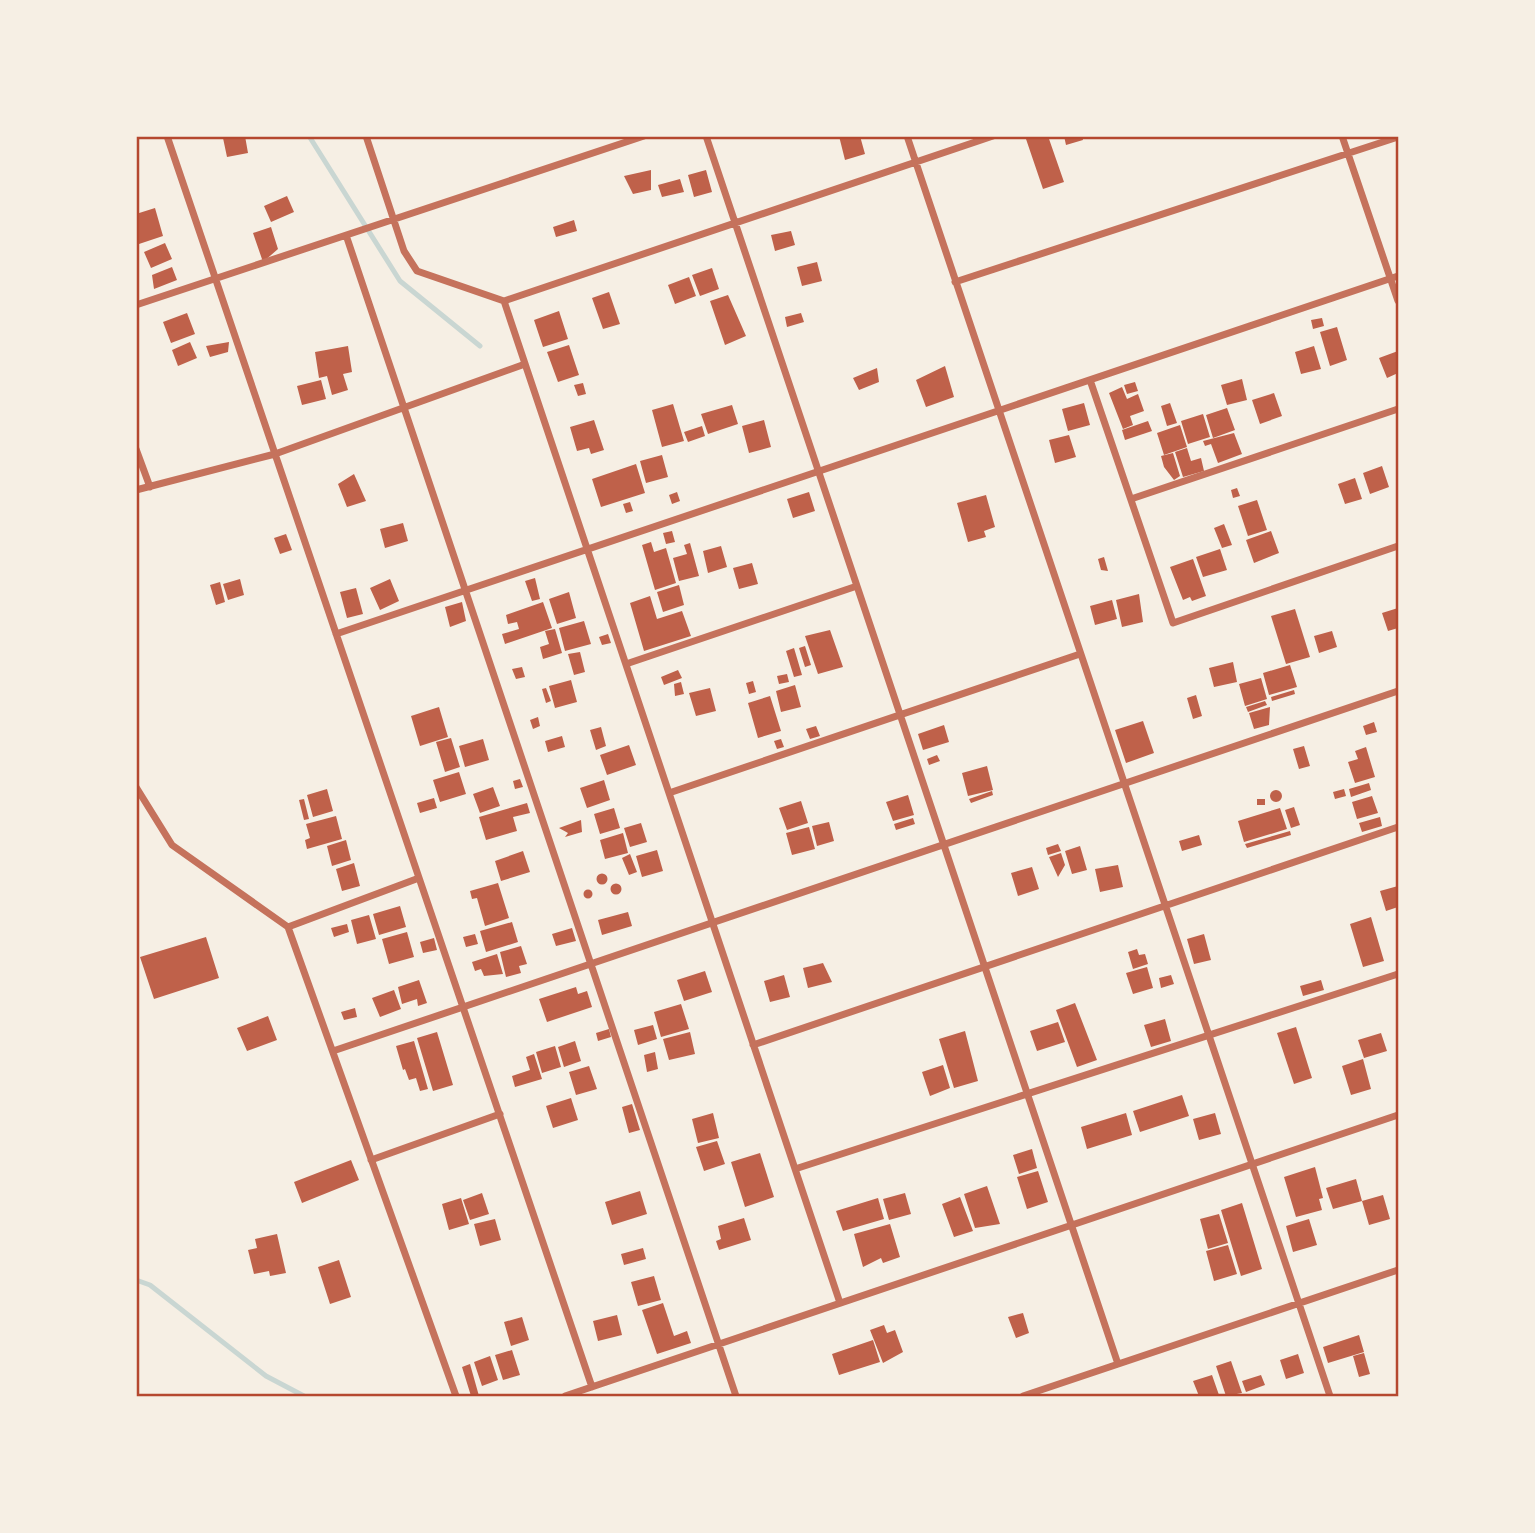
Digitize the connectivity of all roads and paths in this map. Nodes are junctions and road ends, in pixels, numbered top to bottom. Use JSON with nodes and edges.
{"nodes":[{"id":1,"x":167,"y":136,"type":"edge"},
{"id":2,"x":366,"y":136,"type":"edge"},
{"id":3,"x":644,"y":136,"type":"edge"},
{"id":4,"x":706,"y":136,"type":"edge"},
{"id":5,"x":906,"y":136,"type":"edge"},
{"id":6,"x":993,"y":136,"type":"edge"},
{"id":7,"x":1342,"y":136,"type":"edge"},
{"id":8,"x":1398,"y":137,"type":"edge"},
{"id":9,"x":1348,"y":153,"type":"junction"},
{"id":10,"x":915,"y":163,"type":"junction"},
{"id":11,"x":393,"y":220,"type":"junction"},
{"id":12,"x":735,"y":223,"type":"junction"},
{"id":13,"x":347,"y":238,"type":"junction"},
{"id":14,"x":215,"y":277,"type":"junction"},
{"id":15,"x":1395,"y":277,"type":"edge"},
{"id":16,"x":955,"y":282,"type":"junction"},
{"id":17,"x":504,"y":301,"type":"junction"},
{"id":18,"x":1398,"y":302,"type":"edge"},
{"id":19,"x":136,"y":305,"type":"edge"},
{"id":20,"x":525,"y":364,"type":"junction"},
{"id":21,"x":1090,"y":380,"type":"junction"},
{"id":22,"x":404,"y":408,"type":"junction"},
{"id":23,"x":1398,"y":409,"type":"edge"},
{"id":24,"x":998,"y":411,"type":"junction"},
{"id":25,"x":136,"y":449,"type":"edge"},
{"id":26,"x":275,"y":454,"type":"junction"},
{"id":27,"x":818,"y":472,"type":"junction"},
{"id":28,"x":150,"y":488,"type":"junction"},
{"id":29,"x":136,"y":490,"type":"edge"},
{"id":30,"x":1131,"y":499,"type":"junction"},
{"id":31,"x":1398,"y":546,"type":"edge"},
{"id":32,"x":586,"y":550,"type":"junction"},
{"id":33,"x":857,"y":586,"type":"junction"},
{"id":34,"x":465,"y":591,"type":"junction"},
{"id":35,"x":336,"y":634,"type":"junction"},
{"id":36,"x":1080,"y":654,"type":"junction"},
{"id":37,"x":626,"y":664,"type":"junction"},
{"id":38,"x":1398,"y":694,"type":"edge"},
{"id":39,"x":900,"y":715,"type":"junction"},
{"id":40,"x":1124,"y":784,"type":"junction"},
{"id":41,"x":136,"y":788,"type":"edge"},
{"id":42,"x":669,"y":793,"type":"junction"},
{"id":43,"x":1398,"y":827,"type":"edge"},
{"id":44,"x":944,"y":845,"type":"junction"},
{"id":45,"x":419,"y":878,"type":"junction"},
{"id":46,"x":1165,"y":906,"type":"junction"},
{"id":47,"x":712,"y":923,"type":"junction"},
{"id":48,"x":288,"y":926,"type":"junction"},
{"id":49,"x":591,"y":964,"type":"junction"},
{"id":50,"x":985,"y":967,"type":"junction"},
{"id":51,"x":1398,"y":974,"type":"edge"},
{"id":52,"x":463,"y":1007,"type":"junction"},
{"id":53,"x":1208,"y":1035,"type":"junction"},
{"id":54,"x":753,"y":1045,"type":"junction"},
{"id":55,"x":332,"y":1051,"type":"junction"},
{"id":56,"x":1028,"y":1094,"type":"junction"},
{"id":57,"x":500,"y":1114,"type":"junction"},
{"id":58,"x":1398,"y":1115,"type":"edge"},
{"id":59,"x":371,"y":1160,"type":"junction"},
{"id":60,"x":1252,"y":1165,"type":"junction"},
{"id":61,"x":795,"y":1170,"type":"junction"},
{"id":62,"x":1072,"y":1225,"type":"junction"},
{"id":63,"x":1398,"y":1272,"type":"edge"},
{"id":64,"x":840,"y":1303,"type":"junction"},
{"id":65,"x":1298,"y":1304,"type":"junction"},
{"id":66,"x":719,"y":1345,"type":"junction"},
{"id":67,"x":1118,"y":1364,"type":"junction"},
{"id":68,"x":592,"y":1387,"type":"junction"},
{"id":69,"x":456,"y":1396,"type":"edge"},
{"id":70,"x":565,"y":1396,"type":"edge"},
{"id":71,"x":736,"y":1396,"type":"edge"},
{"id":72,"x":1023,"y":1396,"type":"edge"},
{"id":73,"x":1329,"y":1396,"type":"edge"}],
"edges":[{"from":1,"to":14,"type":"street"},
{"from":2,"to":11,"type":"street"},
{"from":3,"to":11,"type":"street"},
{"from":4,"to":12,"type":"street"},
{"from":5,"to":10,"type":"street"},
{"from":6,"to":10,"type":"street"},
{"from":7,"to":9,"type":"street"},
{"from":8,"to":9,"type":"street"},
{"from":9,"to":15,"type":"street"},
{"from":9,"to":16,"type":"street"},
{"from":10,"to":12,"type":"street"},
{"from":10,"to":16,"type":"street"},
{"from":11,"to":13,"type":"street"},
{"from":11,"to":17,"type":"street"},
{"from":12,"to":17,"type":"street"},
{"from":12,"to":27,"type":"street"},
{"from":13,"to":14,"type":"street"},
{"from":13,"to":22,"type":"street"},
{"from":14,"to":19,"type":"street"},
{"from":14,"to":26,"type":"street"},
{"from":15,"to":18,"type":"street"},
{"from":15,"to":21,"type":"street"},
{"from":16,"to":24,"type":"street"},
{"from":17,"to":20,"type":"street"},
{"from":20,"to":22,"type":"street"},
{"from":20,"to":32,"type":"street"},
{"from":21,"to":24,"type":"street"},
{"from":21,"to":30,"type":"street"},
{"from":22,"to":26,"type":"street"},
{"from":22,"to":34,"type":"street"},
{"from":23,"to":30,"type":"street"},
{"from":24,"to":27,"type":"street"},
{"from":24,"to":36,"type":"street"},
{"from":25,"to":28,"type":"street"},
{"from":26,"to":28,"type":"street"},
{"from":26,"to":35,"type":"street"},
{"from":27,"to":32,"type":"street"},
{"from":27,"to":33,"type":"street"},
{"from":28,"to":29,"type":"street"},
{"from":30,"to":31,"type":"street"},
{"from":32,"to":34,"type":"street"},
{"from":32,"to":37,"type":"street"},
{"from":33,"to":37,"type":"street"},
{"from":33,"to":39,"type":"street"},
{"from":34,"to":35,"type":"street"},
{"from":34,"to":49,"type":"street"},
{"from":35,"to":45,"type":"street"},
{"from":36,"to":39,"type":"street"},
{"from":36,"to":40,"type":"street"},
{"from":37,"to":42,"type":"street"},
{"from":38,"to":40,"type":"street"},
{"from":39,"to":42,"type":"street"},
{"from":39,"to":44,"type":"street"},
{"from":40,"to":44,"type":"street"},
{"from":40,"to":46,"type":"street"},
{"from":41,"to":48,"type":"street"},
{"from":42,"to":47,"type":"street"},
{"from":43,"to":46,"type":"street"},
{"from":44,"to":47,"type":"street"},
{"from":44,"to":50,"type":"street"},
{"from":45,"to":48,"type":"street"},
{"from":45,"to":52,"type":"street"},
{"from":46,"to":50,"type":"street"},
{"from":46,"to":53,"type":"street"},
{"from":47,"to":49,"type":"street"},
{"from":47,"to":54,"type":"street"},
{"from":48,"to":55,"type":"street"},
{"from":49,"to":52,"type":"street"},
{"from":49,"to":66,"type":"street"},
{"from":50,"to":54,"type":"street"},
{"from":50,"to":56,"type":"street"},
{"from":51,"to":53,"type":"street"},
{"from":52,"to":55,"type":"street"},
{"from":52,"to":57,"type":"street"},
{"from":53,"to":56,"type":"street"},
{"from":53,"to":60,"type":"street"},
{"from":54,"to":61,"type":"street"},
{"from":55,"to":59,"type":"street"},
{"from":56,"to":61,"type":"street"},
{"from":56,"to":62,"type":"street"},
{"from":57,"to":59,"type":"street"},
{"from":57,"to":68,"type":"street"},
{"from":58,"to":60,"type":"street"},
{"from":59,"to":69,"type":"street"},
{"from":60,"to":62,"type":"street"},
{"from":60,"to":65,"type":"street"},
{"from":61,"to":64,"type":"street"},
{"from":62,"to":64,"type":"street"},
{"from":62,"to":67,"type":"street"},
{"from":63,"to":65,"type":"street"},
{"from":64,"to":66,"type":"street"},
{"from":65,"to":67,"type":"street"},
{"from":65,"to":73,"type":"street"},
{"from":66,"to":68,"type":"street"},
{"from":66,"to":71,"type":"street"},
{"from":67,"to":72,"type":"street"},
{"from":68,"to":70,"type":"street"}]}
